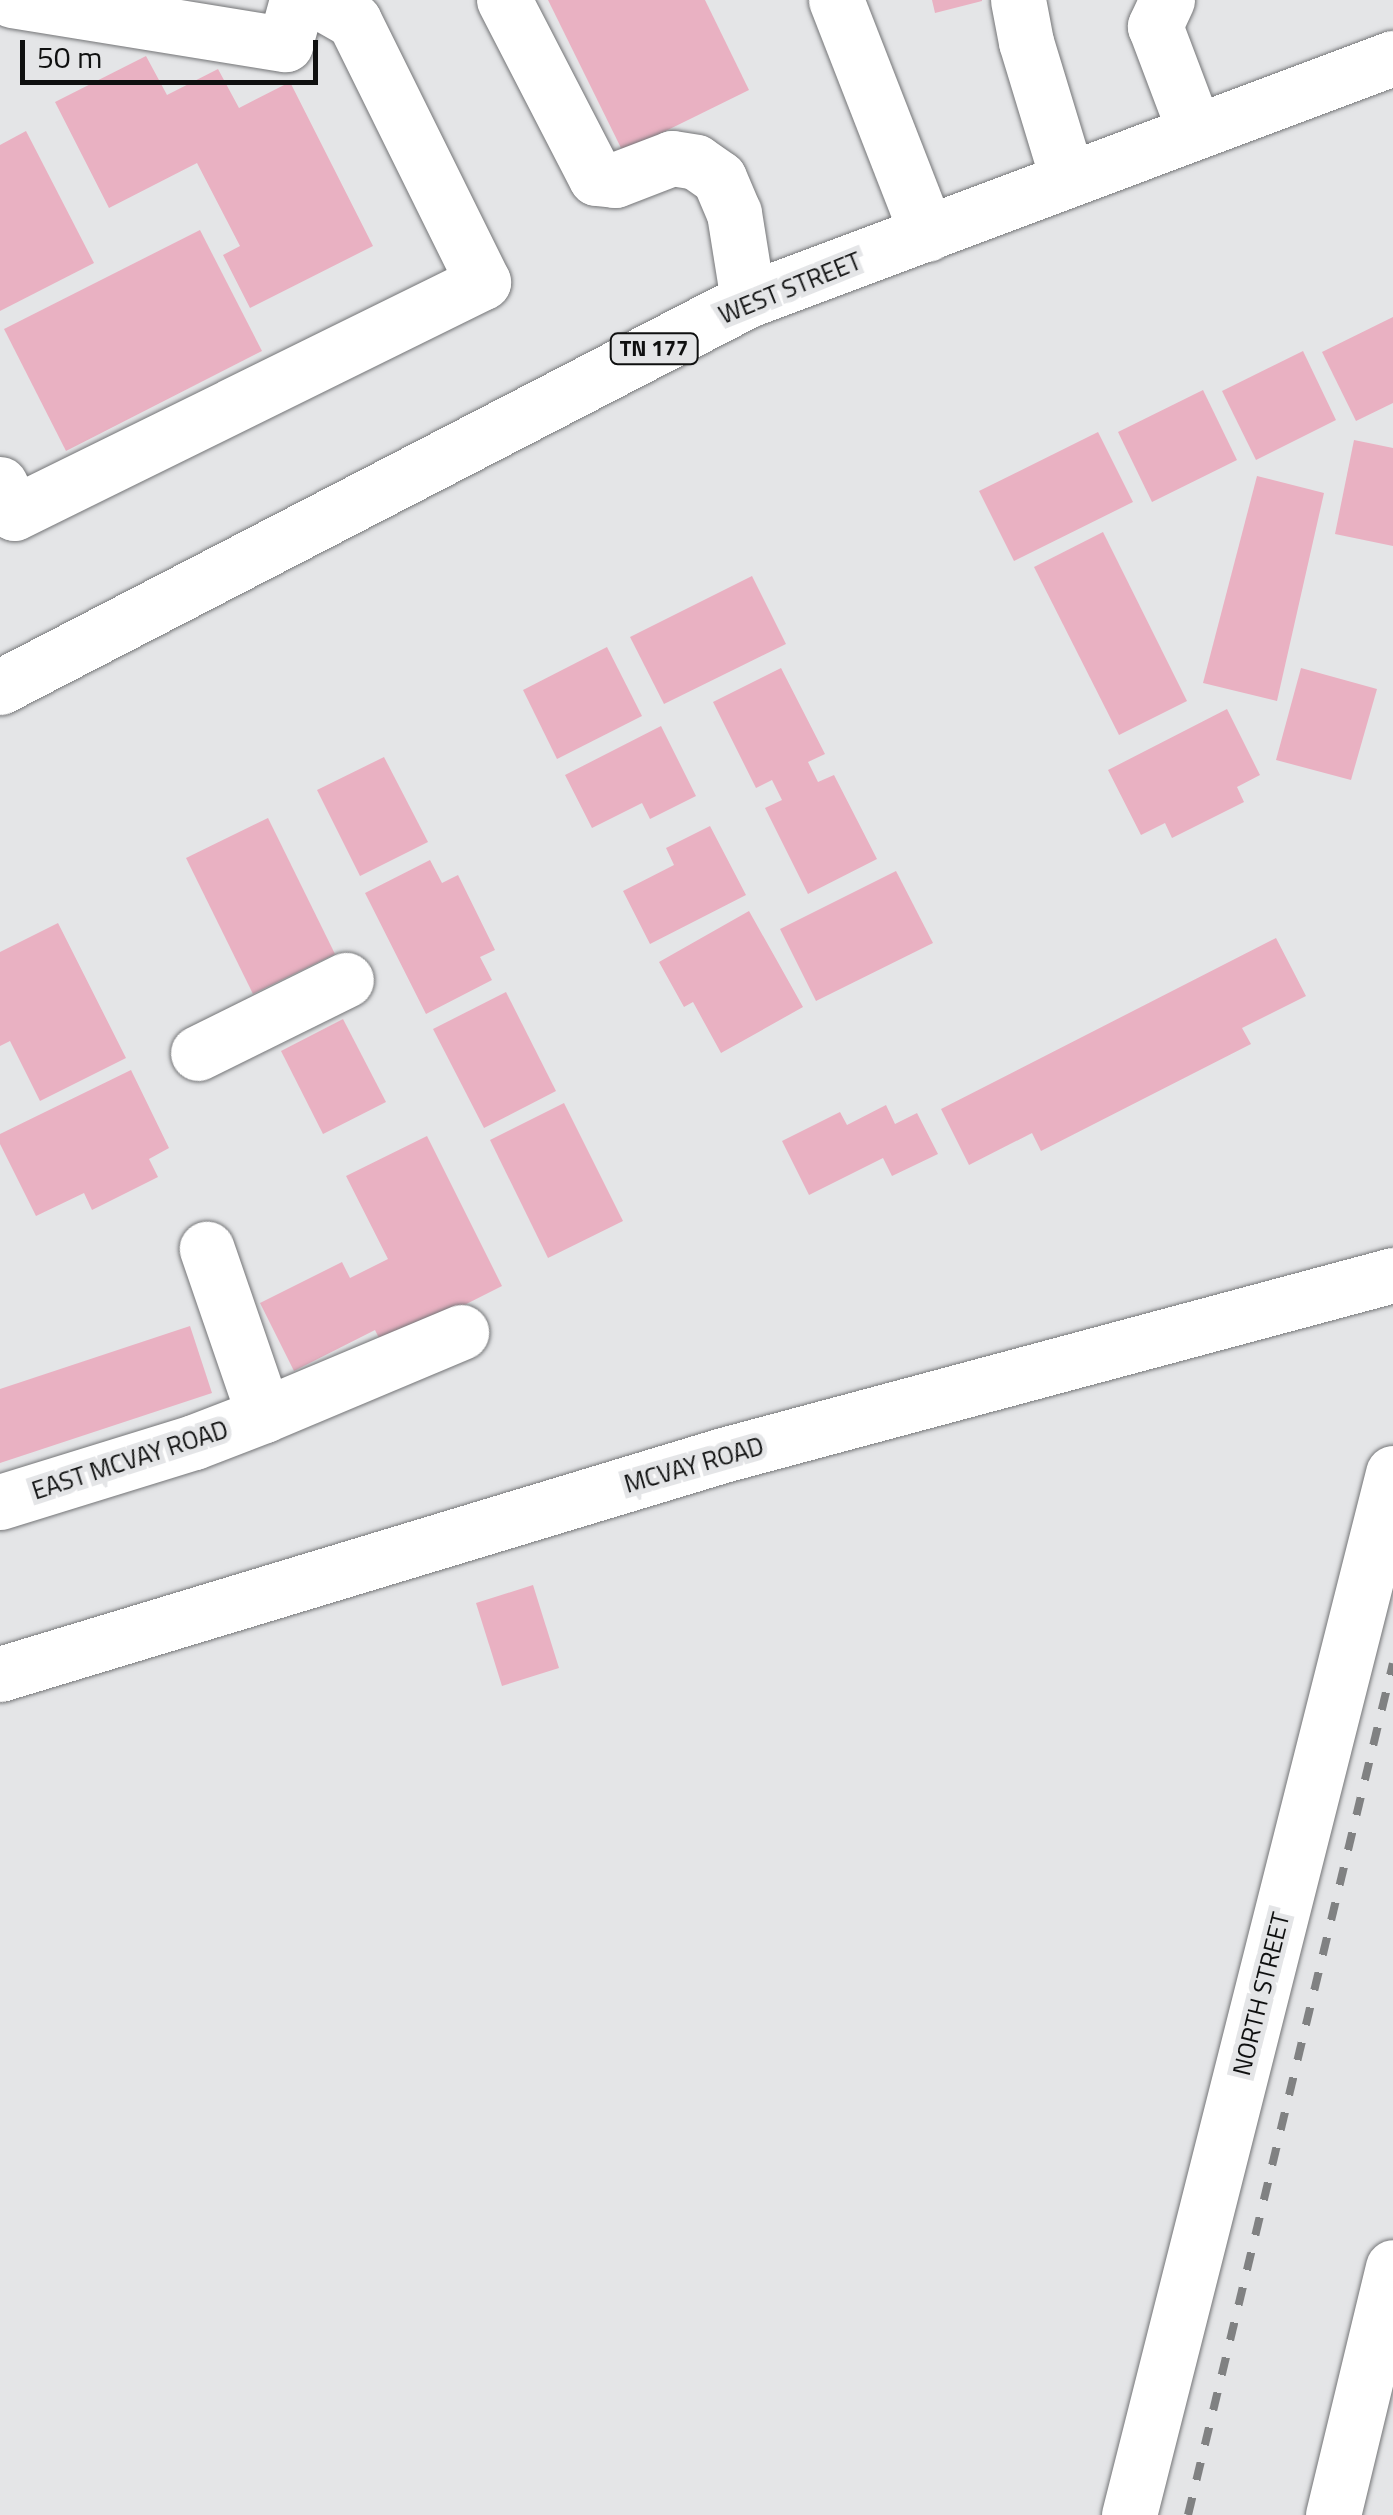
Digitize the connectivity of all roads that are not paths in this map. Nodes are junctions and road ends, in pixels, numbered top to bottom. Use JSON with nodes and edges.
{"nodes":[{"id":1,"x":297,"y":0,"type":"edge"},
{"id":2,"x":316,"y":0,"type":"edge"},
{"id":3,"x":504,"y":0,"type":"edge"},
{"id":4,"x":836,"y":0,"type":"edge"},
{"id":5,"x":1018,"y":0,"type":"edge"},
{"id":6,"x":1167,"y":0,"type":"edge"},
{"id":7,"x":8,"y":4,"type":"edge"},
{"id":8,"x":1393,"y":58,"type":"edge"},
{"id":9,"x":1194,"y":132,"type":"junction"},
{"id":10,"x":1068,"y":180,"type":"junction"},
{"id":11,"x":927,"y":234,"type":"junction"},
{"id":12,"x":748,"y":300,"type":"junction"},
{"id":13,"x":2,"y":495,"type":"edge"},
{"id":14,"x":0,"y":687,"type":"edge"},
{"id":15,"x":346,"y":980,"type":"dead end"},
{"id":16,"x":198,"y":1054,"type":"dead end"},
{"id":17,"x":207,"y":1249,"type":"dead end"},
{"id":18,"x":1393,"y":1275,"type":"edge"},
{"id":19,"x":461,"y":1332,"type":"dead end"},
{"id":20,"x":264,"y":1415,"type":"junction"},
{"id":21,"x":1393,"y":1472,"type":"edge"},
{"id":22,"x":0,"y":1502,"type":"edge"},
{"id":23,"x":0,"y":1674,"type":"edge"},
{"id":24,"x":1393,"y":2267,"type":"edge"},
{"id":25,"x":1129,"y":2515,"type":"edge"},
{"id":26,"x":1332,"y":2515,"type":"edge"}],
"edges":[{"from":1,"to":7,"type":"main road"},
{"from":2,"to":13,"type":"main road"},
{"from":3,"to":12,"type":"main road"},
{"from":4,"to":11,"type":"main road"},
{"from":5,"to":10,"type":"main road"},
{"from":6,"to":9,"type":"main road"},
{"from":8,"to":9,"type":"main road","name":"WEST STREET","number":"TN 177"},
{"from":9,"to":10,"type":"main road","name":"WEST STREET","number":"TN 177"},
{"from":10,"to":11,"type":"main road","name":"WEST STREET","number":"TN 177"},
{"from":11,"to":12,"type":"main road","name":"WEST STREET","number":"TN 177"},
{"from":12,"to":14,"type":"main road","name":"WEST STREET","number":"TN 177"},
{"from":15,"to":16,"type":"main road"},
{"from":17,"to":20,"type":"main road"},
{"from":18,"to":23,"type":"main road","name":"MCVAY ROAD"},
{"from":19,"to":20,"type":"main road","name":"EAST MCVAY ROAD"},
{"from":20,"to":22,"type":"main road","name":"EAST MCVAY ROAD"},
{"from":21,"to":25,"type":"main road","name":"NORTH STREET"},
{"from":24,"to":26,"type":"main road"}]}
